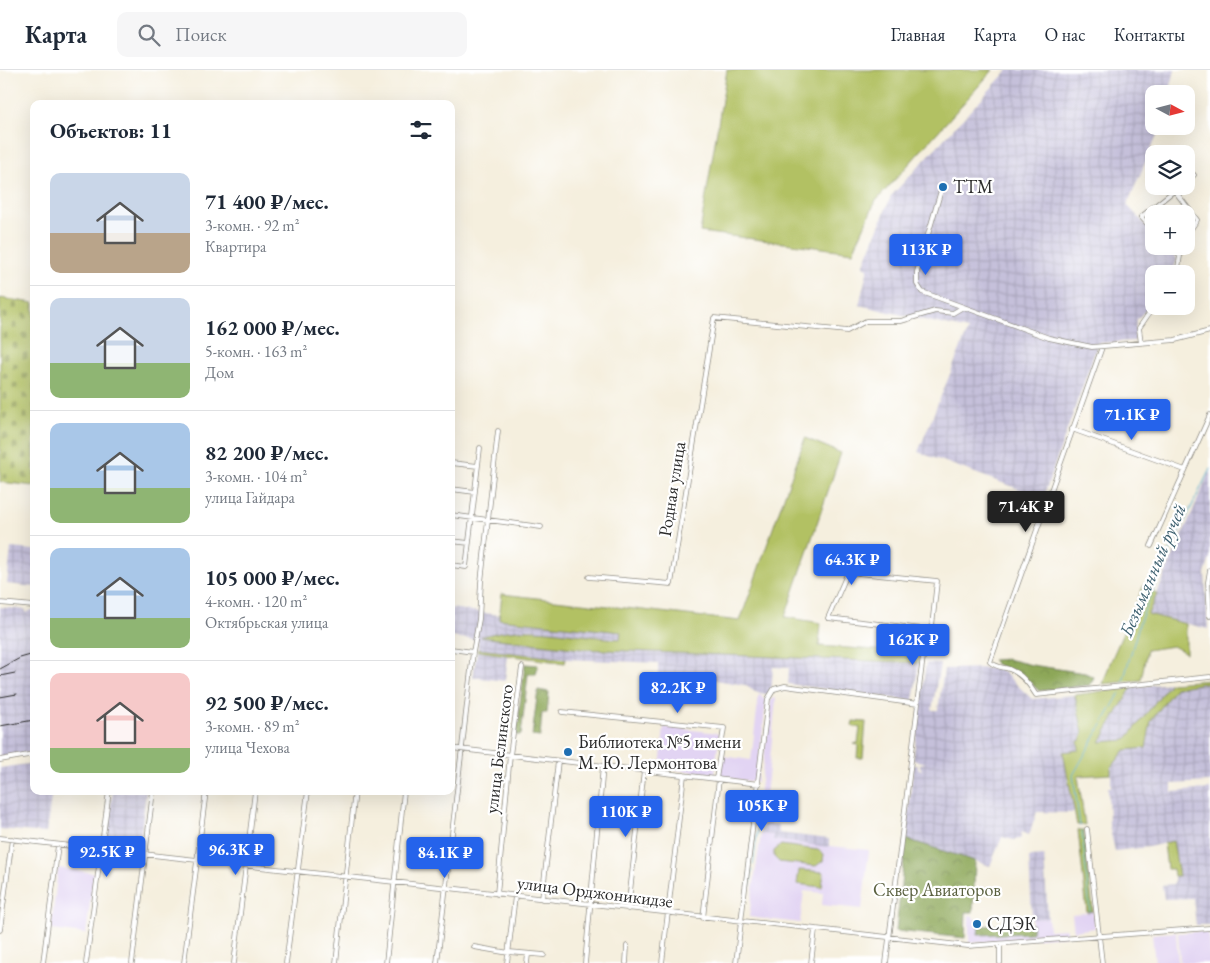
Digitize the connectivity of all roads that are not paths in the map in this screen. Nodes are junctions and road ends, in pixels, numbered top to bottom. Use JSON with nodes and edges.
{"nodes":[{"id":1,"x":942,"y":187,"type":"dead end"},
{"id":2,"x":1170,"y":195,"type":"edge"},
{"id":3,"x":1178,"y":195,"type":"edge"},
{"id":4,"x":1157,"y":205,"type":"edge"},
{"id":5,"x":1186,"y":205,"type":"edge"},
{"id":6,"x":963,"y":307,"type":"junction"},
{"id":7,"x":1148,"y":315,"type":"edge"},
{"id":8,"x":1210,"y":331,"type":"edge"},
{"id":9,"x":1142,"y":343,"type":"junction"},
{"id":10,"x":1102,"y":347,"type":"junction"},
{"id":11,"x":1210,"y":415,"type":"edge"},
{"id":12,"x":1072,"y":429,"type":"junction"},
{"id":13,"x":498,"y":431,"type":"dead end"},
{"id":14,"x":480,"y":448,"type":"dead end"},
{"id":15,"x":455,"y":463,"type":"edge"},
{"id":16,"x":478,"y":466,"type":"junction"},
{"id":17,"x":1185,"y":470,"type":"junction"},
{"id":18,"x":455,"y":490,"type":"edge"},
{"id":19,"x":474,"y":492,"type":"junction"},
{"id":20,"x":455,"y":516,"type":"edge"},
{"id":21,"x":472,"y":518,"type":"junction"},
{"id":22,"x":488,"y":520,"type":"junction"},
{"id":23,"x":541,"y":527,"type":"dead end"},
{"id":24,"x":455,"y":541,"type":"edge"},
{"id":25,"x":468,"y":543,"type":"junction"},
{"id":26,"x":1151,"y":546,"type":"dead end"},
{"id":27,"x":455,"y":566,"type":"edge"},
{"id":28,"x":1210,"y":570,"type":"edge"},
{"id":29,"x":589,"y":577,"type":"dead end"},
{"id":30,"x":0,"y":602,"type":"edge"},
{"id":31,"x":30,"y":606,"type":"edge"},
{"id":32,"x":1210,"y":616,"type":"edge"},
{"id":33,"x":932,"y":630,"type":"junction"},
{"id":34,"x":455,"y":650,"type":"edge"},
{"id":35,"x":472,"y":652,"type":"junction"},
{"id":36,"x":522,"y":667,"type":"dead end"},
{"id":37,"x":1210,"y":677,"type":"edge"},
{"id":38,"x":918,"y":704,"type":"junction"},
{"id":39,"x":562,"y":712,"type":"dead end"},
{"id":40,"x":455,"y":749,"type":"edge"},
{"id":41,"x":462,"y":750,"type":"junction"},
{"id":42,"x":30,"y":755,"type":"edge"},
{"id":43,"x":510,"y":755,"type":"junction"},
{"id":44,"x":0,"y":760,"type":"edge"},
{"id":45,"x":558,"y":761,"type":"junction"},
{"id":46,"x":603,"y":766,"type":"junction"},
{"id":47,"x":644,"y":770,"type":"junction"},
{"id":48,"x":684,"y":775,"type":"junction"},
{"id":49,"x":718,"y":779,"type":"junction"},
{"id":50,"x":759,"y":784,"type":"junction"},
{"id":51,"x":108,"y":795,"type":"edge"},
{"id":52,"x":153,"y":795,"type":"edge"},
{"id":53,"x":206,"y":795,"type":"edge"},
{"id":54,"x":255,"y":795,"type":"edge"},
{"id":55,"x":308,"y":795,"type":"edge"},
{"id":56,"x":355,"y":795,"type":"edge"},
{"id":57,"x":404,"y":795,"type":"edge"},
{"id":58,"x":1087,"y":829,"type":"dead end"},
{"id":59,"x":0,"y":838,"type":"edge"},
{"id":60,"x":12,"y":839,"type":"junction"},
{"id":61,"x":58,"y":845,"type":"junction"},
{"id":62,"x":101,"y":850,"type":"junction"},
{"id":63,"x":146,"y":855,"type":"junction"},
{"id":64,"x":198,"y":861,"type":"junction"},
{"id":65,"x":247,"y":867,"type":"junction"},
{"id":66,"x":298,"y":872,"type":"junction"},
{"id":67,"x":346,"y":878,"type":"junction"},
{"id":68,"x":395,"y":883,"type":"junction"},
{"id":69,"x":446,"y":888,"type":"junction"},
{"id":70,"x":497,"y":894,"type":"junction"},
{"id":71,"x":515,"y":896,"type":"junction"},
{"id":72,"x":542,"y":899,"type":"junction"},
{"id":73,"x":592,"y":905,"type":"junction"},
{"id":74,"x":628,"y":909,"type":"junction"},
{"id":75,"x":668,"y":914,"type":"junction"},
{"id":76,"x":703,"y":918,"type":"junction"},
{"id":77,"x":741,"y":922,"type":"junction"},
{"id":78,"x":1210,"y":928,"type":"edge"},
{"id":79,"x":0,"y":930,"type":"edge"},
{"id":80,"x":814,"y":930,"type":"junction"},
{"id":81,"x":1099,"y":935,"type":"junction"},
{"id":82,"x":889,"y":938,"type":"junction"},
{"id":83,"x":1000,"y":944,"type":"junction"},
{"id":84,"x":627,"y":946,"type":"dead end"},
{"id":85,"x":474,"y":947,"type":"dead end"},
{"id":86,"x":509,"y":953,"type":"junction"},
{"id":87,"x":528,"y":954,"type":"junction"},
{"id":88,"x":544,"y":955,"type":"dead end"},
{"id":89,"x":43,"y":963,"type":"edge"},
{"id":90,"x":86,"y":963,"type":"edge"},
{"id":91,"x":132,"y":963,"type":"edge"},
{"id":92,"x":184,"y":963,"type":"edge"},
{"id":93,"x":234,"y":963,"type":"edge"},
{"id":94,"x":286,"y":963,"type":"edge"},
{"id":95,"x":336,"y":963,"type":"edge"},
{"id":96,"x":386,"y":963,"type":"edge"},
{"id":97,"x":437,"y":963,"type":"edge"},
{"id":98,"x":508,"y":963,"type":"edge"},
{"id":99,"x":527,"y":963,"type":"edge"},
{"id":100,"x":585,"y":963,"type":"edge"},
{"id":101,"x":626,"y":963,"type":"edge"},
{"id":102,"x":662,"y":963,"type":"edge"},
{"id":103,"x":736,"y":963,"type":"edge"},
{"id":104,"x":811,"y":963,"type":"edge"},
{"id":105,"x":886,"y":963,"type":"edge"},
{"id":106,"x":1000,"y":963,"type":"edge"},
{"id":107,"x":1102,"y":963,"type":"edge"}],
"edges":[{"from":1,"to":6,"type":"street"},
{"from":2,"to":4,"type":"street"},
{"from":3,"to":5,"type":"street"},
{"from":6,"to":10,"type":"street"},
{"from":6,"to":29,"type":"street","name":"Родная улица"},
{"from":7,"to":9,"type":"street"},
{"from":8,"to":9,"type":"street"},
{"from":9,"to":10,"type":"street"},
{"from":10,"to":12,"type":"street"},
{"from":11,"to":17,"type":"street"},
{"from":12,"to":17,"type":"street"},
{"from":12,"to":37,"type":"street"},
{"from":13,"to":22,"type":"street"},
{"from":14,"to":16,"type":"street"},
{"from":15,"to":16,"type":"street"},
{"from":16,"to":19,"type":"street"},
{"from":17,"to":26,"type":"street"},
{"from":18,"to":19,"type":"street"},
{"from":19,"to":21,"type":"street"},
{"from":20,"to":21,"type":"street"},
{"from":21,"to":22,"type":"street"},
{"from":21,"to":25,"type":"street"},
{"from":22,"to":23,"type":"street"},
{"from":22,"to":35,"type":"street"},
{"from":24,"to":25,"type":"street"},
{"from":25,"to":27,"type":"street"},
{"from":28,"to":32,"type":"street"},
{"from":30,"to":31,"type":"street"},
{"from":33,"to":33,"type":"street"},
{"from":33,"to":38,"type":"street"},
{"from":34,"to":35,"type":"street"},
{"from":35,"to":41,"type":"street"},
{"from":36,"to":43,"type":"street","name":"улица Белинского"},
{"from":38,"to":50,"type":"street"},
{"from":38,"to":82,"type":"street"},
{"from":39,"to":49,"type":"street"},
{"from":40,"to":41,"type":"street"},
{"from":41,"to":43,"type":"street"},
{"from":41,"to":69,"type":"street"},
{"from":42,"to":44,"type":"street"},
{"from":43,"to":45,"type":"street"},
{"from":43,"to":70,"type":"street","name":"улица Белинского"},
{"from":45,"to":46,"type":"street"},
{"from":45,"to":72,"type":"street"},
{"from":46,"to":47,"type":"street"},
{"from":46,"to":73,"type":"street"},
{"from":47,"to":48,"type":"street"},
{"from":47,"to":74,"type":"street"},
{"from":48,"to":49,"type":"street"},
{"from":48,"to":75,"type":"street"},
{"from":49,"to":50,"type":"street"},
{"from":49,"to":76,"type":"street"},
{"from":50,"to":77,"type":"street"},
{"from":51,"to":62,"type":"street"},
{"from":52,"to":63,"type":"street"},
{"from":53,"to":64,"type":"street"},
{"from":54,"to":65,"type":"street"},
{"from":55,"to":66,"type":"street"},
{"from":56,"to":67,"type":"street"},
{"from":57,"to":68,"type":"street"},
{"from":58,"to":81,"type":"street"},
{"from":59,"to":60,"type":"street","name":"улица Орджоникидзе"},
{"from":60,"to":61,"type":"street","name":"улица Орджоникидзе"},
{"from":60,"to":79,"type":"street"},
{"from":61,"to":62,"type":"street","name":"улица Орджоникидзе"},
{"from":61,"to":89,"type":"street"},
{"from":62,"to":63,"type":"street","name":"улица Орджоникидзе"},
{"from":62,"to":90,"type":"street"},
{"from":63,"to":64,"type":"street","name":"улица Орджоникидзе"},
{"from":63,"to":91,"type":"street"},
{"from":64,"to":65,"type":"street","name":"улица Орджоникидзе"},
{"from":64,"to":92,"type":"street"},
{"from":65,"to":66,"type":"street","name":"улица Орджоникидзе"},
{"from":65,"to":93,"type":"street"},
{"from":66,"to":67,"type":"street","name":"улица Орджоникидзе"},
{"from":66,"to":94,"type":"street"},
{"from":67,"to":68,"type":"street","name":"улица Орджоникидзе"},
{"from":67,"to":95,"type":"street"},
{"from":68,"to":69,"type":"street","name":"улица Орджоникидзе"},
{"from":68,"to":96,"type":"street"},
{"from":69,"to":70,"type":"street","name":"улица Орджоникидзе"},
{"from":69,"to":97,"type":"street"},
{"from":70,"to":71,"type":"street","name":"улица Орджоникидзе"},
{"from":71,"to":72,"type":"street","name":"улица Орджоникидзе"},
{"from":71,"to":86,"type":"street"},
{"from":72,"to":73,"type":"street","name":"улица Орджоникидзе"},
{"from":73,"to":74,"type":"street","name":"улица Орджоникидзе"},
{"from":73,"to":100,"type":"street"},
{"from":74,"to":75,"type":"street","name":"улица Орджоникидзе"},
{"from":75,"to":76,"type":"street","name":"улица Орджоникидзе"},
{"from":75,"to":102,"type":"street"},
{"from":76,"to":77,"type":"street","name":"улица Орджоникидзе"},
{"from":77,"to":80,"type":"street","name":"улица Орджоникидзе"},
{"from":77,"to":103,"type":"street"},
{"from":78,"to":81,"type":"street","name":"улица Орджоникидзе"},
{"from":80,"to":82,"type":"street","name":"улица Орджоникидзе"},
{"from":80,"to":104,"type":"street"},
{"from":81,"to":83,"type":"street","name":"улица Орджоникидзе"},
{"from":81,"to":107,"type":"street"},
{"from":82,"to":83,"type":"street","name":"улица Орджоникидзе"},
{"from":82,"to":105,"type":"street"},
{"from":83,"to":106,"type":"street"},
{"from":84,"to":101,"type":"street"},
{"from":85,"to":86,"type":"street"},
{"from":86,"to":87,"type":"street"},
{"from":86,"to":98,"type":"street"},
{"from":87,"to":88,"type":"street"},
{"from":87,"to":99,"type":"street"}]}
